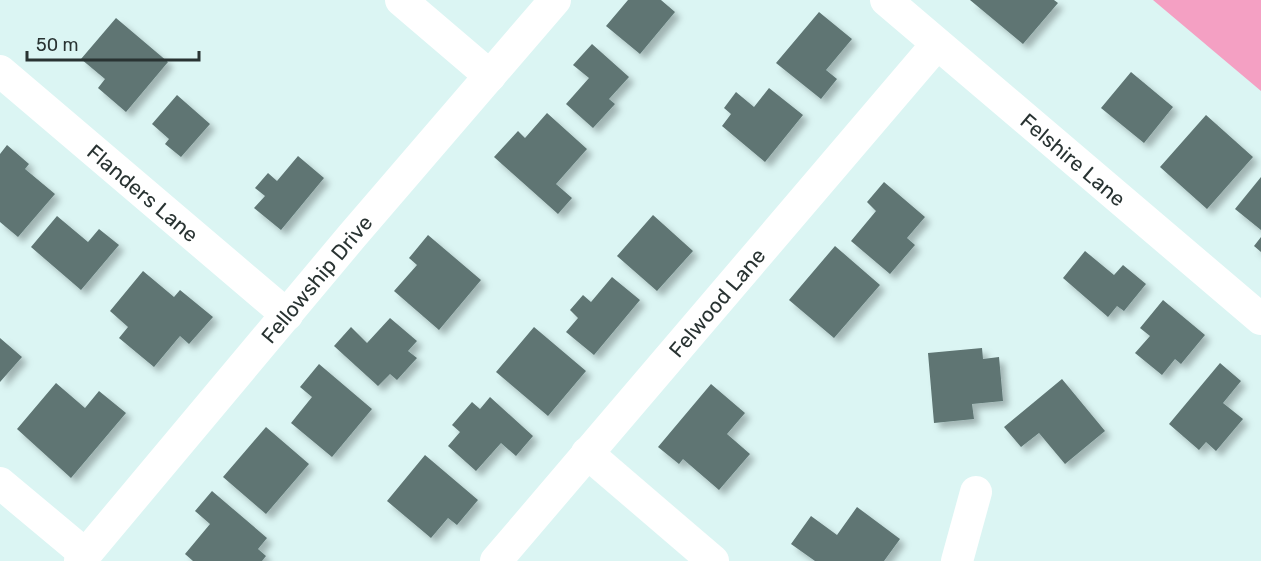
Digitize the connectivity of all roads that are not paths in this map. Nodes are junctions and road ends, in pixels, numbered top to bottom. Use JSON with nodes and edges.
{"nodes":[{"id":1,"x":401,"y":0,"type":"edge"},
{"id":2,"x":555,"y":0,"type":"edge"},
{"id":3,"x":886,"y":0,"type":"edge"},
{"id":4,"x":937,"y":44,"type":"junction"},
{"id":5,"x":0,"y":71,"type":"edge"},
{"id":6,"x":490,"y":76,"type":"junction"},
{"id":7,"x":287,"y":315,"type":"junction"},
{"id":8,"x":1261,"y":320,"type":"edge"},
{"id":9,"x":587,"y":453,"type":"junction"},
{"id":10,"x":0,"y":483,"type":"edge"},
{"id":11,"x":976,"y":492,"type":"dead end"},
{"id":12,"x":82,"y":558,"type":"edge"},
{"id":13,"x":496,"y":561,"type":"edge"},
{"id":14,"x":713,"y":561,"type":"edge"},
{"id":15,"x":957,"y":561,"type":"edge"}],
"edges":[{"from":1,"to":6,"type":"street"},
{"from":2,"to":6,"type":"street","name":"Fellowship Drive"},
{"from":3,"to":4,"type":"street","name":"Felshire Lane"},
{"from":4,"to":8,"type":"street","name":"Felshire Lane"},
{"from":4,"to":9,"type":"street","name":"Felwood Lane"},
{"from":5,"to":7,"type":"street","name":"Flanders Lane"},
{"from":6,"to":7,"type":"street","name":"Fellowship Drive"},
{"from":7,"to":12,"type":"street","name":"Fellowship Drive"},
{"from":9,"to":13,"type":"street","name":"Felwood Lane"},
{"from":9,"to":14,"type":"street"},
{"from":10,"to":12,"type":"street"},
{"from":11,"to":15,"type":"street"}]}
